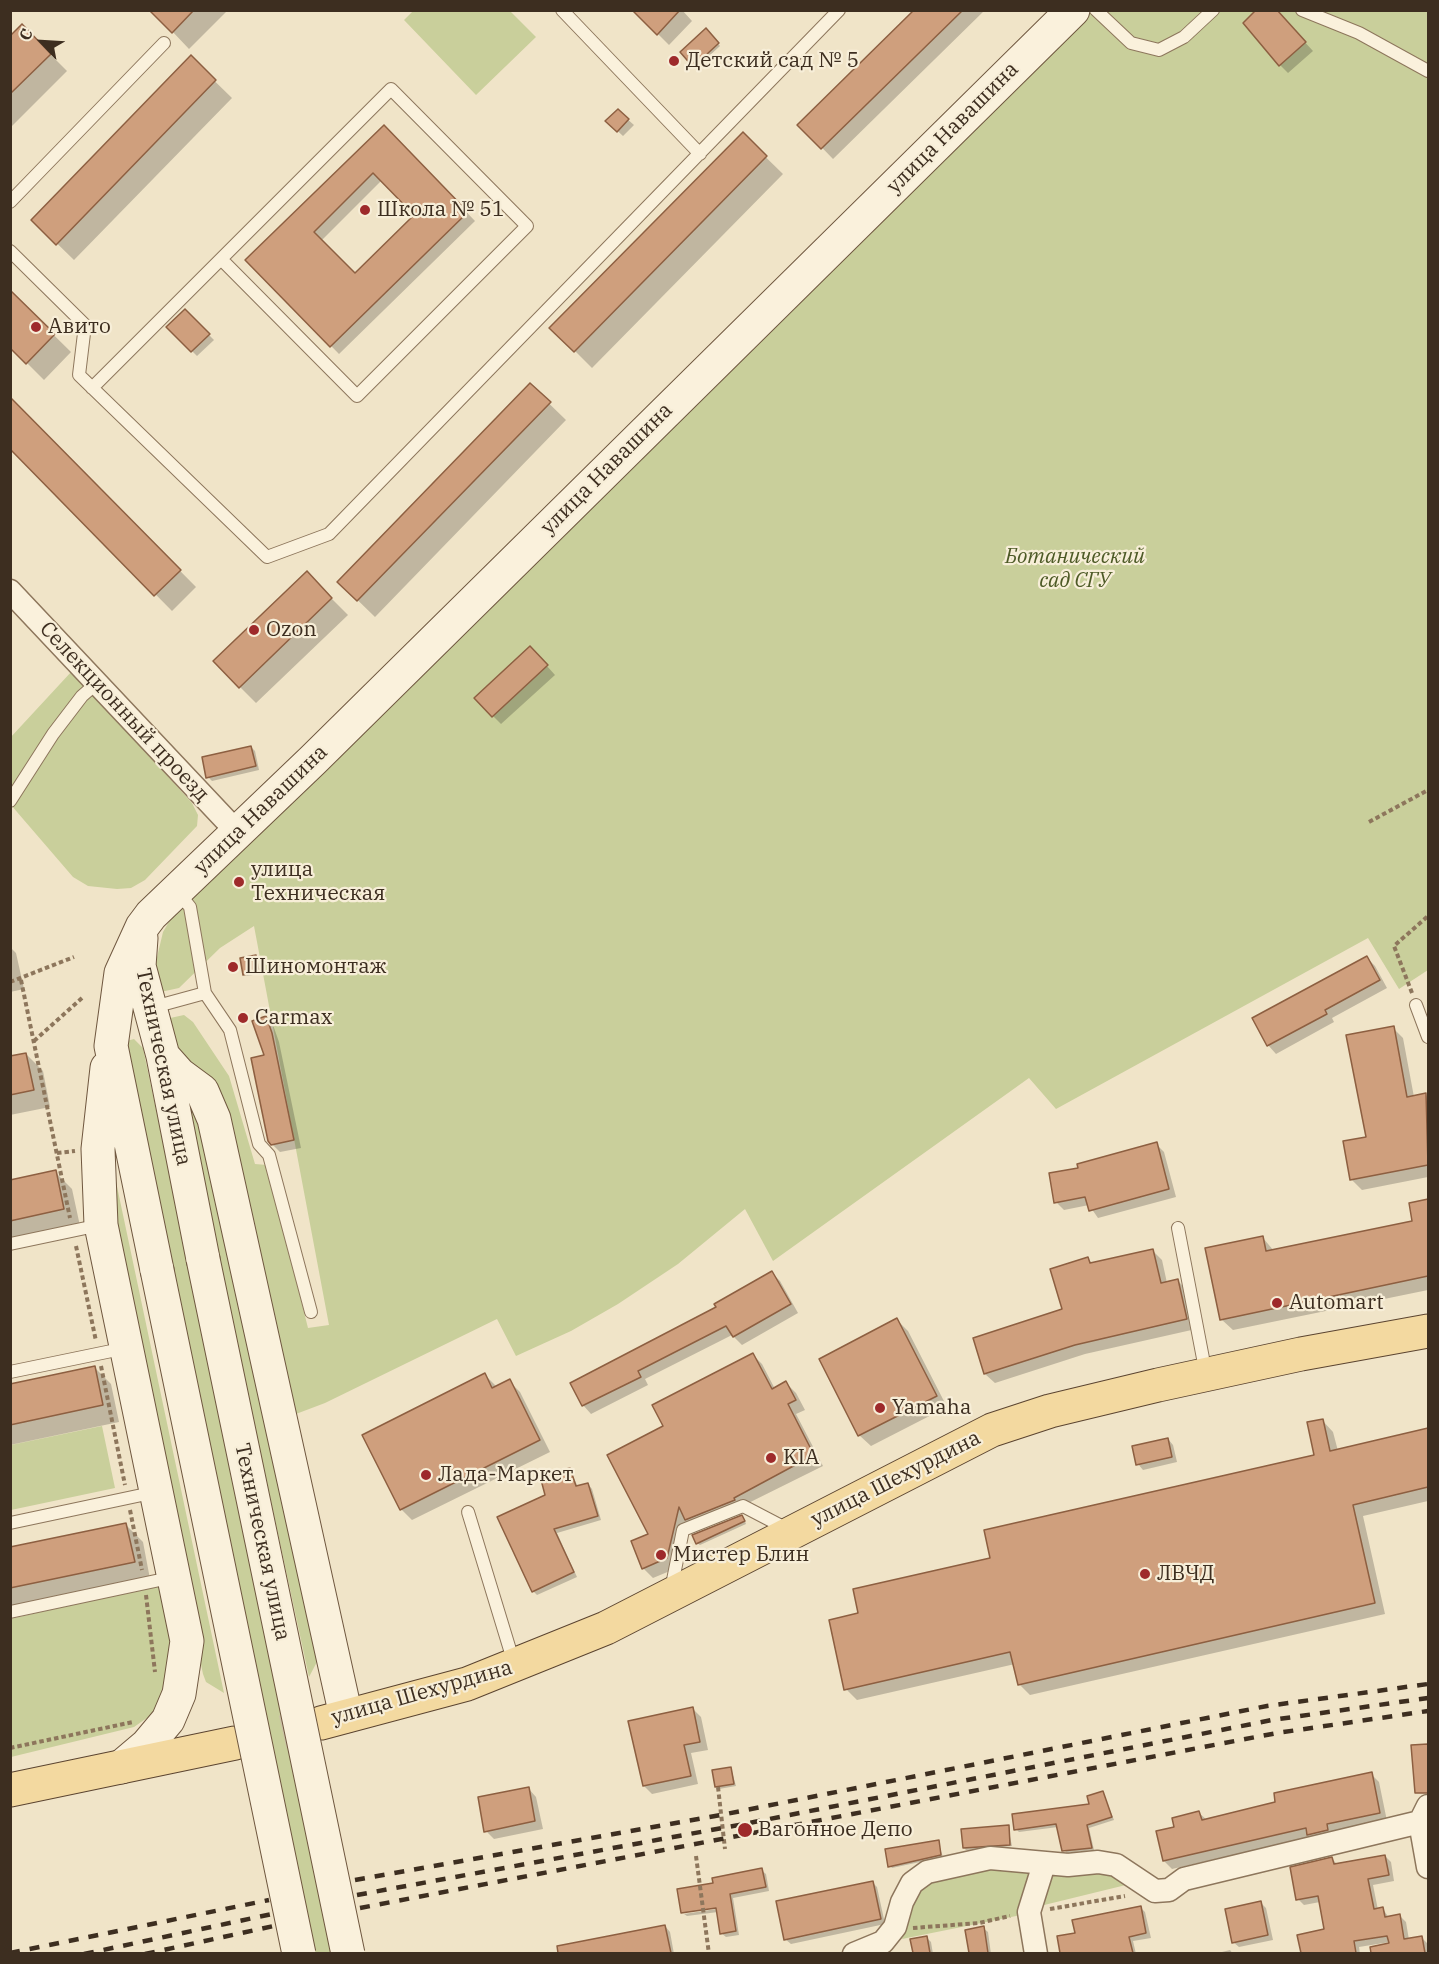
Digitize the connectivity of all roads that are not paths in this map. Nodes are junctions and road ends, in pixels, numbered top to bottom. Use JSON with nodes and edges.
{"nodes":[{"id":1,"x":562,"y":10,"type":"edge"},
{"id":2,"x":839,"y":10,"type":"edge"},
{"id":3,"x":1073,"y":10,"type":"edge"},
{"id":4,"x":1096,"y":10,"type":"edge"},
{"id":5,"x":1213,"y":10,"type":"edge"},
{"id":6,"x":1302,"y":10,"type":"edge"},
{"id":7,"x":164,"y":43,"type":"dead end"},
{"id":8,"x":1428,"y":71,"type":"edge"},
{"id":9,"x":700,"y":154,"type":"junction"},
{"id":10,"x":10,"y":202,"type":"edge"},
{"id":11,"x":10,"y":251,"type":"edge"},
{"id":12,"x":221,"y":259,"type":"junction"},
{"id":13,"x":92,"y":388,"type":"junction"},
{"id":14,"x":10,"y":591,"type":"edge"},
{"id":15,"x":97,"y":683,"type":"junction"},
{"id":16,"x":10,"y":801,"type":"edge"},
{"id":17,"x":238,"y":833,"type":"junction"},
{"id":18,"x":177,"y":890,"type":"junction"},
{"id":19,"x":142,"y":927,"type":"junction"},
{"id":20,"x":204,"y":993,"type":"junction"},
{"id":21,"x":1416,"y":1005,"type":"road end"},
{"id":22,"x":156,"y":1033,"type":"junction"},
{"id":23,"x":1428,"y":1037,"type":"edge"},
{"id":24,"x":111,"y":1041,"type":"junction"},
{"id":25,"x":87,"y":1227,"type":"junction"},
{"id":26,"x":1179,"y":1228,"type":"dead end"},
{"id":27,"x":10,"y":1244,"type":"edge"},
{"id":28,"x":310,"y":1312,"type":"dead end"},
{"id":29,"x":1428,"y":1331,"type":"edge"},
{"id":30,"x":113,"y":1351,"type":"junction"},
{"id":31,"x":10,"y":1372,"type":"edge"},
{"id":32,"x":1206,"y":1375,"type":"junction"},
{"id":33,"x":142,"y":1495,"type":"junction"},
{"id":34,"x":468,"y":1512,"type":"dead end"},
{"id":35,"x":10,"y":1523,"type":"edge"},
{"id":36,"x":793,"y":1532,"type":"junction"},
{"id":37,"x":160,"y":1580,"type":"junction"},
{"id":38,"x":670,"y":1595,"type":"junction"},
{"id":39,"x":10,"y":1612,"type":"edge"},
{"id":40,"x":515,"y":1667,"type":"junction"},
{"id":41,"x":236,"y":1743,"type":"tunnel mouth"},
{"id":42,"x":121,"y":1767,"type":"junction"},
{"id":43,"x":10,"y":1790,"type":"edge"},
{"id":44,"x":1424,"y":1814,"type":"edge"},
{"id":45,"x":1044,"y":1864,"type":"junction"},
{"id":46,"x":1428,"y":1868,"type":"edge"},
{"id":47,"x":299,"y":1953,"type":"edge"},
{"id":48,"x":348,"y":1953,"type":"edge"},
{"id":49,"x":854,"y":1953,"type":"edge"},
{"id":50,"x":1036,"y":1953,"type":"edge"}],
"edges":[{"from":1,"to":9,"type":"lane"},
{"from":2,"to":9,"type":"lane"},
{"from":3,"to":17,"type":"main road","name":"улица Навашина"},
{"from":4,"to":5,"type":"lane"},
{"from":6,"to":8,"type":"lane"},
{"from":7,"to":10,"type":"lane"},
{"from":9,"to":13,"type":"lane"},
{"from":11,"to":13,"type":"lane"},
{"from":12,"to":12,"type":"lane"},
{"from":12,"to":13,"type":"lane"},
{"from":14,"to":15,"type":"street","name":"Селекционный проезд"},
{"from":15,"to":16,"type":"lane"},
{"from":15,"to":17,"type":"street","name":"Селекционный проезд"},
{"from":17,"to":18,"type":"main road","name":"улица Навашина"},
{"from":18,"to":19,"type":"main road","name":"улица Навашина"},
{"from":18,"to":20,"type":"lane"},
{"from":19,"to":22,"type":"main road","name":"Техническая улица"},
{"from":19,"to":24,"type":"main road","name":"Техническая улица"},
{"from":20,"to":22,"type":"lane"},
{"from":20,"to":28,"type":"lane"},
{"from":21,"to":23,"type":"lane"},
{"from":22,"to":24,"type":"street"},
{"from":22,"to":40,"type":"main road","name":"улица Шехурдина"},
{"from":22,"to":48,"type":"main road","name":"Техническая улица","bridge":true},
{"from":24,"to":25,"type":"main road"},
{"from":24,"to":47,"type":"main road","name":"Техническая улица","bridge":true},
{"from":25,"to":27,"type":"lane"},
{"from":25,"to":30,"type":"main road"},
{"from":26,"to":32,"type":"lane"},
{"from":29,"to":32,"type":"main road","name":"улица Шехурдина"},
{"from":30,"to":31,"type":"lane"},
{"from":30,"to":33,"type":"main road"},
{"from":32,"to":36,"type":"main road","name":"улица Шехурдина"},
{"from":33,"to":35,"type":"lane"},
{"from":33,"to":37,"type":"main road"},
{"from":34,"to":40,"type":"lane"},
{"from":36,"to":38,"type":"main road","name":"улица Шехурдина"},
{"from":36,"to":38,"type":"lane"},
{"from":37,"to":39,"type":"lane"},
{"from":37,"to":42,"type":"main road"},
{"from":38,"to":40,"type":"main road","name":"улица Шехурдина"},
{"from":41,"to":42,"type":"main road"},
{"from":42,"to":43,"type":"main road"},
{"from":44,"to":45,"type":"street"},
{"from":44,"to":46,"type":"street"},
{"from":45,"to":49,"type":"street"},
{"from":45,"to":50,"type":"street"}]}
